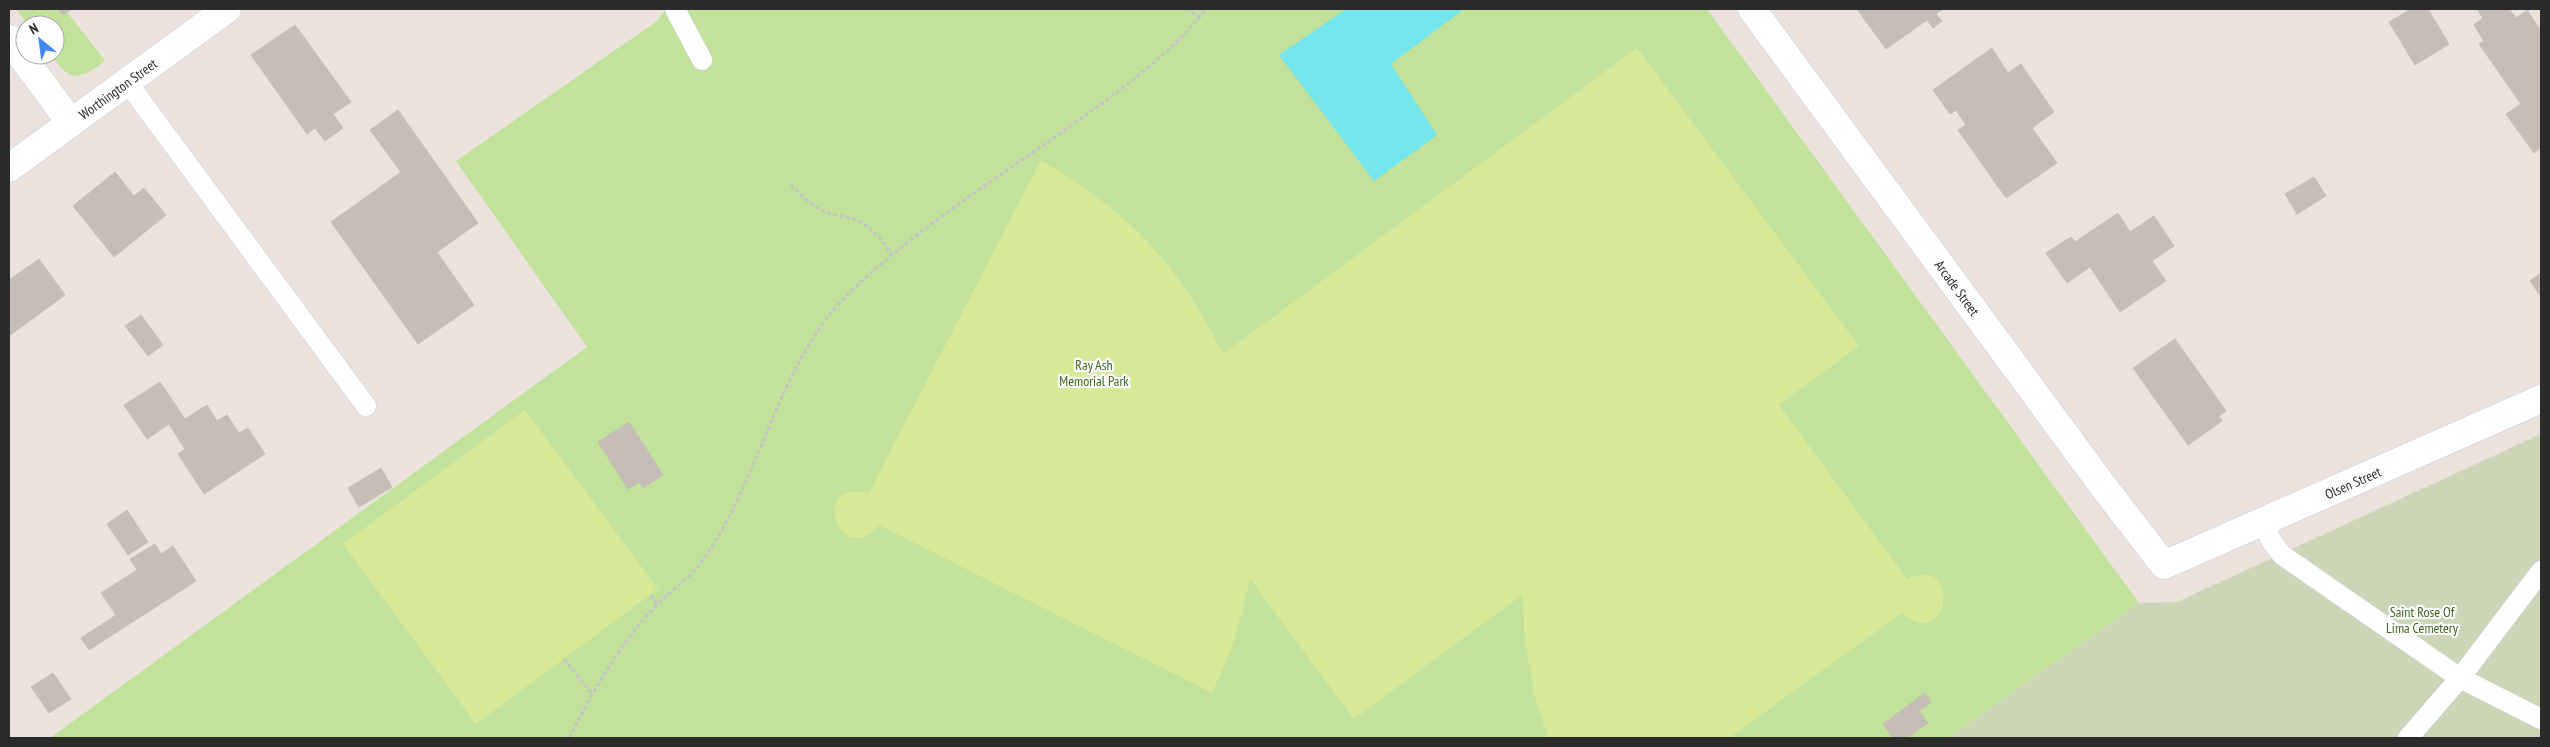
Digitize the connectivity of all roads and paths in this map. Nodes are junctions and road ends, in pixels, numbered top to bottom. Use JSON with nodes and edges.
{"nodes":[{"id":1,"x":227,"y":9,"type":"edge"},
{"id":2,"x":675,"y":9,"type":"edge"},
{"id":3,"x":1186,"y":9,"type":"edge"},
{"id":4,"x":1206,"y":9,"type":"edge"},
{"id":5,"x":1752,"y":9,"type":"edge"},
{"id":6,"x":1200,"y":17,"type":"junction"},
{"id":7,"x":9,"y":39,"type":"edge"},
{"id":8,"x":702,"y":60,"type":"dead end"},
{"id":9,"x":127,"y":82,"type":"junction"},
{"id":10,"x":71,"y":123,"type":"junction"},
{"id":11,"x":9,"y":168,"type":"edge"},
{"id":12,"x":790,"y":185,"type":"dead end"},
{"id":13,"x":892,"y":254,"type":"junction"},
{"id":14,"x":2541,"y":399,"type":"edge"},
{"id":15,"x":366,"y":406,"type":"dead end"},
{"id":16,"x":2264,"y":523,"type":"junction"},
{"id":17,"x":2164,"y":565,"type":"joint"},
{"id":18,"x":2541,"y":571,"type":"edge"},
{"id":19,"x":650,"y":595,"type":"dead end"},
{"id":20,"x":657,"y":604,"type":"junction"},
{"id":21,"x":564,"y":659,"type":"dead end"},
{"id":22,"x":2460,"y":678,"type":"junction"},
{"id":23,"x":592,"y":694,"type":"junction"},
{"id":24,"x":2541,"y":719,"type":"edge"},
{"id":25,"x":569,"y":738,"type":"edge"},
{"id":26,"x":2408,"y":738,"type":"edge"}],
"edges":[{"from":1,"to":9,"type":"street","name":"Worthington Street"},
{"from":2,"to":8,"type":"lane"},
{"from":3,"to":6,"type":"path"},
{"from":4,"to":6,"type":"path"},
{"from":5,"to":17,"type":"street","name":"Arcade Street"},
{"from":6,"to":13,"type":"path"},
{"from":7,"to":10,"type":"street"},
{"from":9,"to":10,"type":"street","name":"Worthington Street"},
{"from":9,"to":15,"type":"lane"},
{"from":10,"to":11,"type":"street","name":"Worthington Street"},
{"from":12,"to":13,"type":"path"},
{"from":13,"to":20,"type":"path"},
{"from":14,"to":16,"type":"street","name":"Olsen Street"},
{"from":16,"to":17,"type":"street","name":"Olsen Street"},
{"from":16,"to":22,"type":"lane"},
{"from":18,"to":22,"type":"lane"},
{"from":19,"to":20,"type":"path"},
{"from":20,"to":23,"type":"path"},
{"from":21,"to":23,"type":"path"},
{"from":22,"to":24,"type":"lane"},
{"from":22,"to":26,"type":"lane"},
{"from":23,"to":25,"type":"path"}]}
